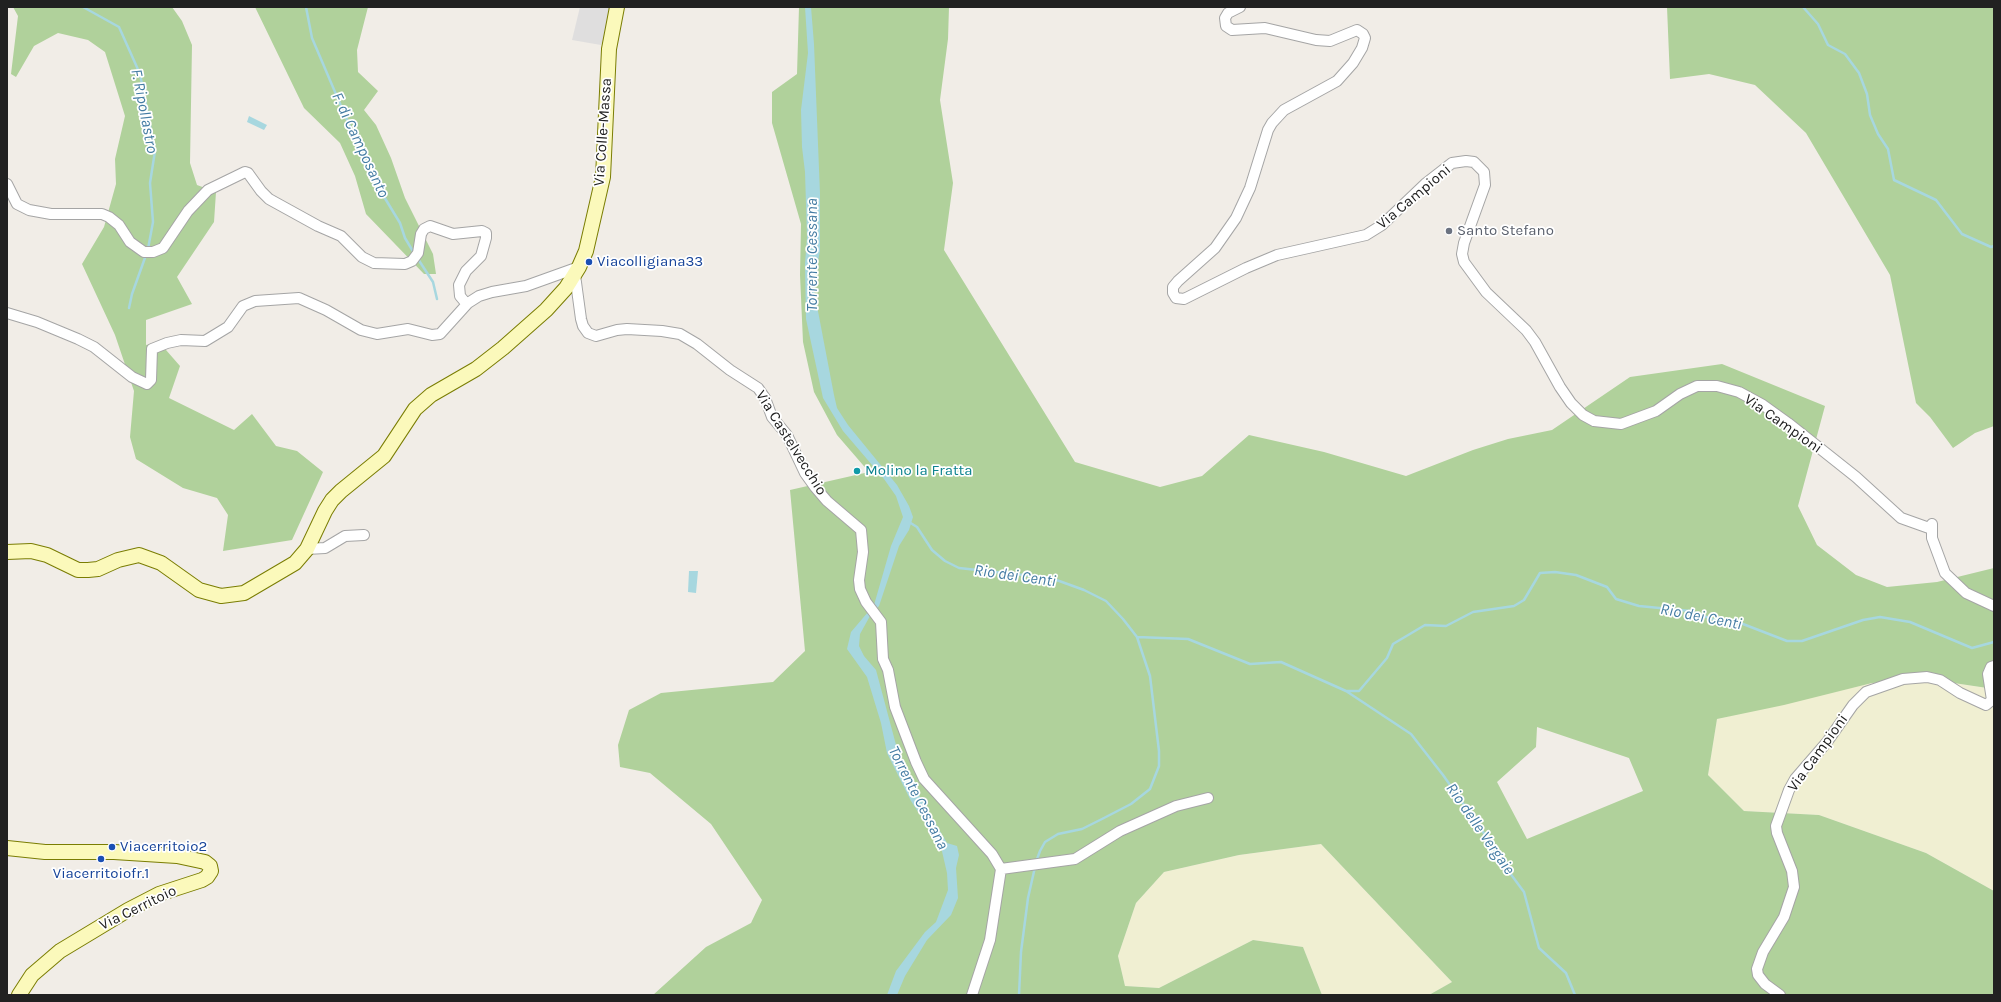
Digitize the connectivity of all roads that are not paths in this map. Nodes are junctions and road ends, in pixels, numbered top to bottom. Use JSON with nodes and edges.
{"nodes":[{"id":1,"x":616,"y":7,"type":"edge"},
{"id":2,"x":1240,"y":7,"type":"edge"},
{"id":3,"x":7,"y":184,"type":"edge"},
{"id":4,"x":577,"y":271,"type":"junction"},
{"id":5,"x":468,"y":303,"type":"junction"},
{"id":6,"x":7,"y":313,"type":"edge"},
{"id":7,"x":364,"y":535,"type":"dead end"},
{"id":8,"x":307,"y":549,"type":"junction"},
{"id":9,"x":7,"y":552,"type":"edge"},
{"id":10,"x":1994,"y":606,"type":"edge"},
{"id":11,"x":1994,"y":666,"type":"edge"},
{"id":12,"x":1208,"y":798,"type":"dead end"},
{"id":13,"x":7,"y":848,"type":"edge"},
{"id":14,"x":1001,"y":869,"type":"junction"},
{"id":15,"x":19,"y":995,"type":"edge"},
{"id":16,"x":972,"y":995,"type":"edge"},
{"id":17,"x":1780,"y":995,"type":"edge"}],
"edges":[{"from":1,"to":4,"type":"street","name":"Via Colle-Massa"},
{"from":2,"to":10,"type":"street","name":"Via Campioni"},
{"from":3,"to":5,"type":"street"},
{"from":4,"to":5,"type":"street"},
{"from":4,"to":8,"type":"street","name":"Via Colle-Massa"},
{"from":4,"to":14,"type":"street","name":"Via Castelvecchio"},
{"from":5,"to":6,"type":"street"},
{"from":7,"to":8,"type":"street"},
{"from":8,"to":9,"type":"street","name":"Via Colle-Massa"},
{"from":11,"to":17,"type":"street","name":"Via Campioni"},
{"from":12,"to":14,"type":"street"},
{"from":13,"to":15,"type":"street","name":"Via Cerritoio"},
{"from":14,"to":16,"type":"street"}]}
